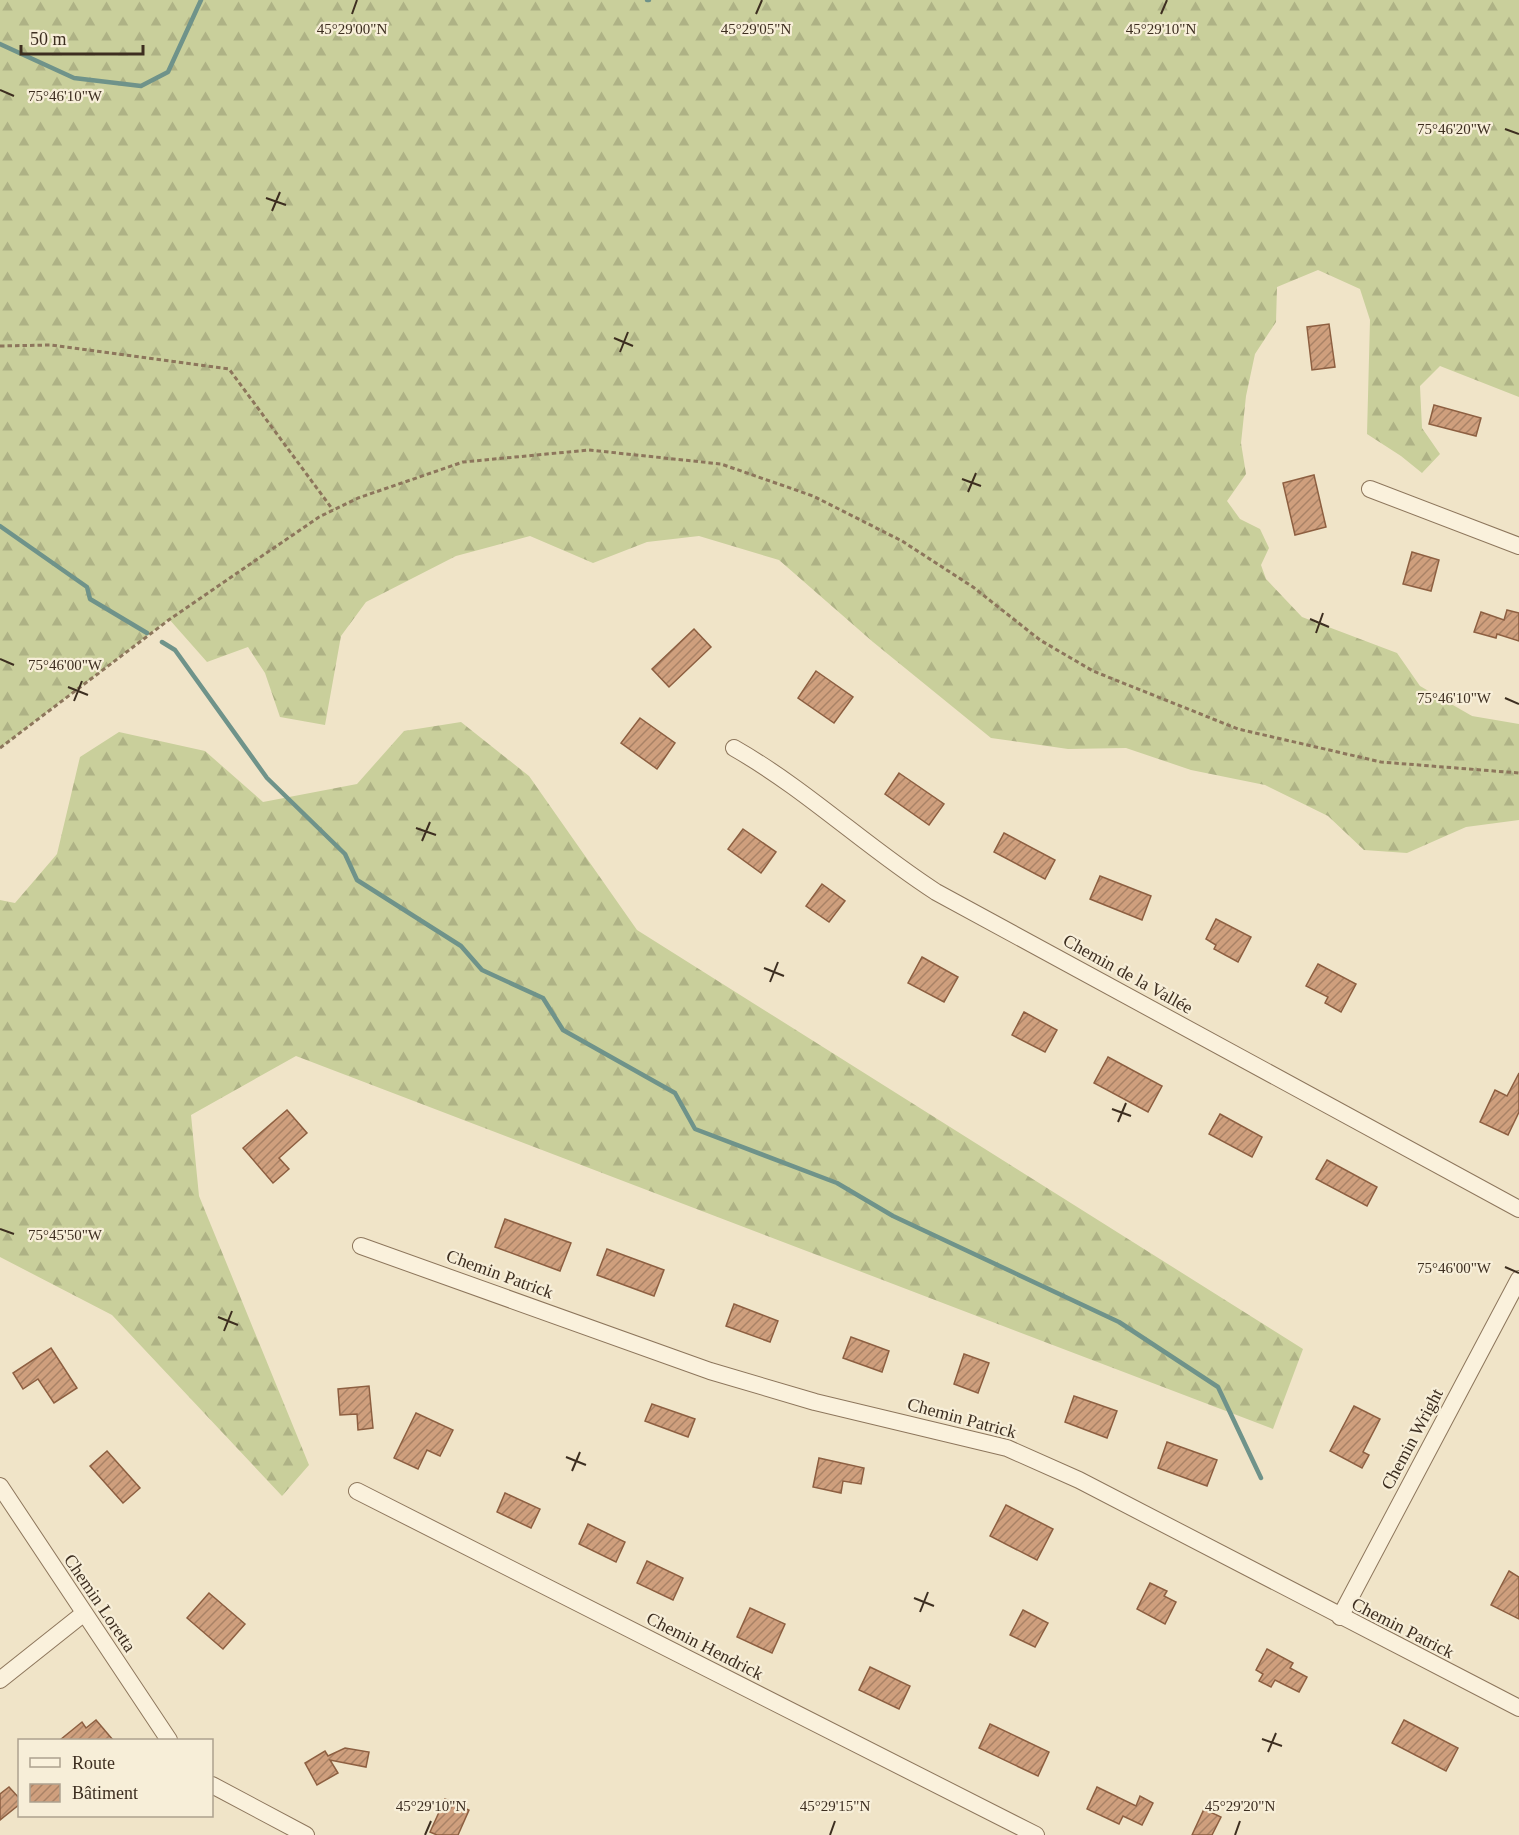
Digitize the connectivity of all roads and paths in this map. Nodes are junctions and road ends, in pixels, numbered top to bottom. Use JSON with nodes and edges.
{"nodes":[{"id":1,"x":0,"y":346,"type":"edge"},
{"id":2,"x":1370,"y":489,"type":"dead end"},
{"id":3,"x":333,"y":510,"type":"junction"},
{"id":4,"x":1519,"y":546,"type":"edge"},
{"id":5,"x":0,"y":748,"type":"edge"},
{"id":6,"x":734,"y":748,"type":"dead end"},
{"id":7,"x":1519,"y":773,"type":"edge"},
{"id":8,"x":1519,"y":1209,"type":"edge"},
{"id":9,"x":361,"y":1246,"type":"dead end"},
{"id":10,"x":1519,"y":1279,"type":"edge"},
{"id":11,"x":0,"y":1486,"type":"edge"},
{"id":12,"x":357,"y":1491,"type":"dead end"},
{"id":13,"x":83,"y":1614,"type":"junction"},
{"id":14,"x":1340,"y":1617,"type":"junction"},
{"id":15,"x":0,"y":1680,"type":"edge"},
{"id":16,"x":1519,"y":1708,"type":"edge"},
{"id":17,"x":168,"y":1739,"type":"edge"},
{"id":18,"x":213,"y":1786,"type":"edge"},
{"id":19,"x":306,"y":1835,"type":"edge"},
{"id":20,"x":1036,"y":1835,"type":"edge"}],
"edges":[{"from":1,"to":3,"type":"path"},
{"from":2,"to":4,"type":"street"},
{"from":3,"to":5,"type":"path"},
{"from":3,"to":7,"type":"path"},
{"from":6,"to":8,"type":"street","name":"Chemin de la Vallée"},
{"from":9,"to":14,"type":"street","name":"Chemin Patrick"},
{"from":10,"to":14,"type":"street","name":"Chemin Wright"},
{"from":11,"to":13,"type":"street","name":"Chemin Loretta"},
{"from":12,"to":20,"type":"street","name":"Chemin Hendrick"},
{"from":13,"to":15,"type":"street"},
{"from":13,"to":17,"type":"street","name":"Chemin Loretta"},
{"from":14,"to":16,"type":"street","name":"Chemin Patrick"},
{"from":18,"to":19,"type":"street"}]}
